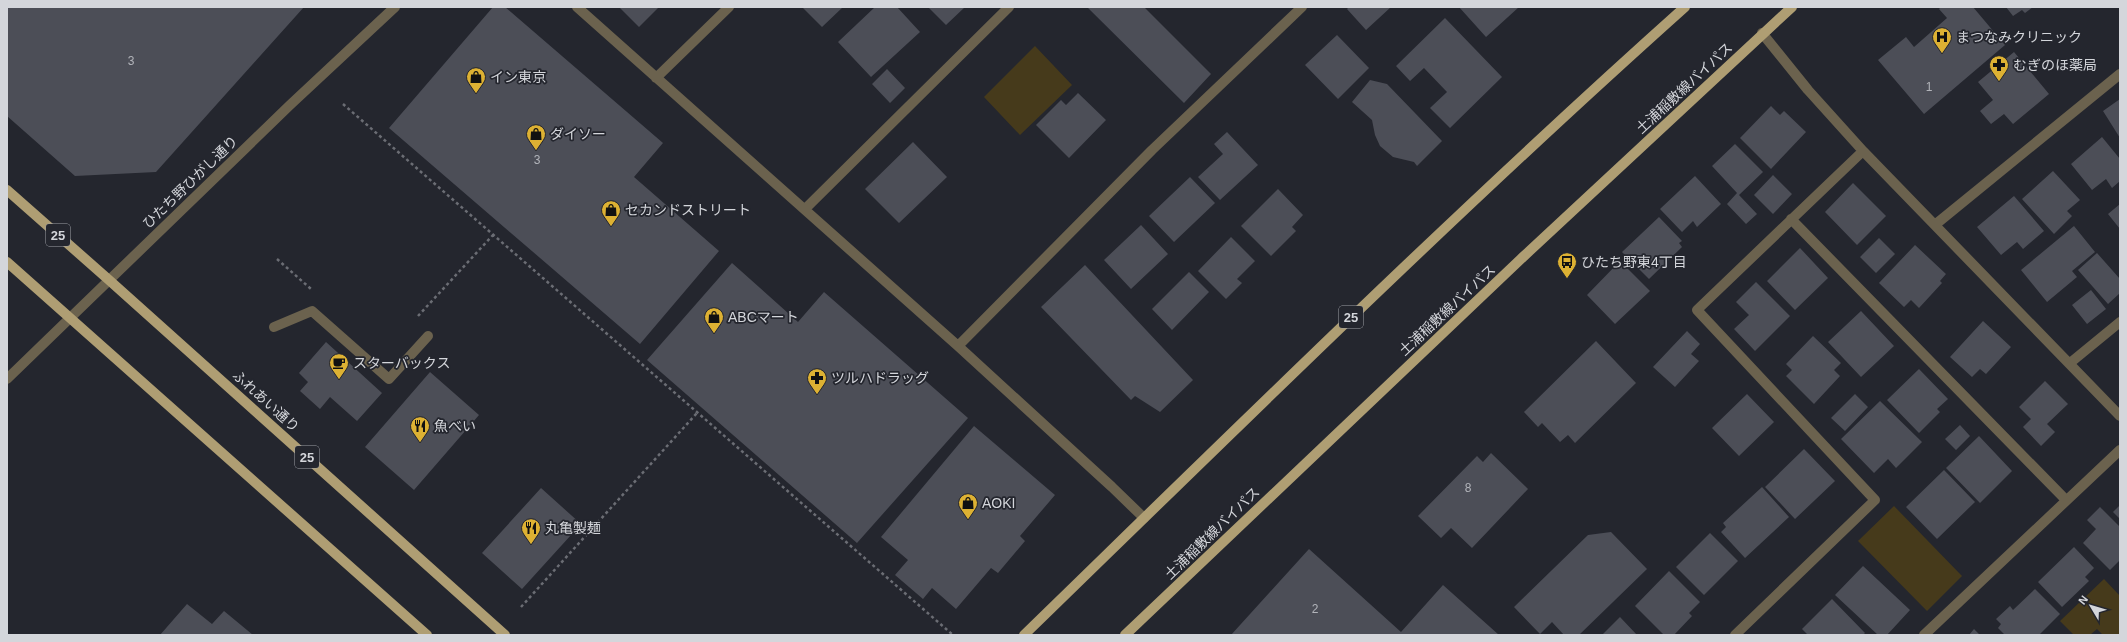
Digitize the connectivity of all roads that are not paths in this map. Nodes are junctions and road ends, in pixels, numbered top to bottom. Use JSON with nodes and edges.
{"nodes":[{"id":1,"x":395,"y":7,"type":"edge"},
{"id":2,"x":577,"y":7,"type":"edge"},
{"id":3,"x":730,"y":7,"type":"edge"},
{"id":4,"x":1009,"y":7,"type":"edge"},
{"id":5,"x":1302,"y":7,"type":"edge"},
{"id":6,"x":1685,"y":7,"type":"edge"},
{"id":7,"x":1792,"y":7,"type":"edge"},
{"id":8,"x":1762,"y":33,"type":"junction"},
{"id":9,"x":2120,"y":74,"type":"edge"},
{"id":10,"x":656,"y":78,"type":"junction"},
{"id":11,"x":1863,"y":150,"type":"junction"},
{"id":12,"x":7,"y":190,"type":"edge"},
{"id":13,"x":805,"y":209,"type":"junction"},
{"id":14,"x":1791,"y":219,"type":"junction"},
{"id":15,"x":1936,"y":224,"type":"junction"},
{"id":16,"x":7,"y":262,"type":"edge"},
{"id":17,"x":109,"y":280,"type":"junction"},
{"id":18,"x":69,"y":318,"type":"junction"},
{"id":19,"x":2120,"y":322,"type":"edge"},
{"id":20,"x":274,"y":327,"type":"dead end"},
{"id":21,"x":428,"y":336,"type":"dead end"},
{"id":22,"x":958,"y":346,"type":"junction"},
{"id":23,"x":2070,"y":363,"type":"junction"},
{"id":24,"x":7,"y":379,"type":"edge"},
{"id":25,"x":2120,"y":416,"type":"edge"},
{"id":26,"x":2120,"y":450,"type":"edge"},
{"id":27,"x":2066,"y":500,"type":"junction"},
{"id":28,"x":1144,"y":518,"type":"junction"},
{"id":29,"x":427,"y":635,"type":"edge"},
{"id":30,"x":505,"y":635,"type":"edge"},
{"id":31,"x":1024,"y":635,"type":"edge"},
{"id":32,"x":1125,"y":635,"type":"edge"},
{"id":33,"x":1735,"y":635,"type":"edge"},
{"id":34,"x":1924,"y":635,"type":"edge"}],
"edges":[{"from":1,"to":17,"type":"street","name":"ひたち野ひがし通り"},
{"from":2,"to":10,"type":"street"},
{"from":3,"to":10,"type":"street"},
{"from":4,"to":13,"type":"street"},
{"from":5,"to":22,"type":"street"},
{"from":6,"to":28,"type":"main road","number":"25"},
{"from":7,"to":8,"type":"main road","name":"土浦稲敷線バイパス"},
{"from":8,"to":11,"type":"street"},
{"from":8,"to":32,"type":"main road","name":"土浦稲敷線バイパス"},
{"from":9,"to":15,"type":"street"},
{"from":10,"to":13,"type":"street"},
{"from":11,"to":14,"type":"street"},
{"from":11,"to":15,"type":"street"},
{"from":12,"to":17,"type":"main road","name":"ふれあい通り","number":"25"},
{"from":13,"to":22,"type":"street"},
{"from":14,"to":27,"type":"street"},
{"from":14,"to":33,"type":"street"},
{"from":15,"to":23,"type":"street"},
{"from":16,"to":18,"type":"main road"},
{"from":17,"to":18,"type":"street","name":"ひたち野ひがし通り"},
{"from":17,"to":30,"type":"main road","name":"ふれあい通り","number":"25"},
{"from":18,"to":24,"type":"street","name":"ひたち野ひがし通り"},
{"from":18,"to":29,"type":"main road"},
{"from":19,"to":23,"type":"street"},
{"from":20,"to":21,"type":"street"},
{"from":22,"to":28,"type":"street"},
{"from":23,"to":25,"type":"street"},
{"from":26,"to":27,"type":"street"},
{"from":27,"to":34,"type":"street"},
{"from":28,"to":31,"type":"main road","number":"25"}]}
